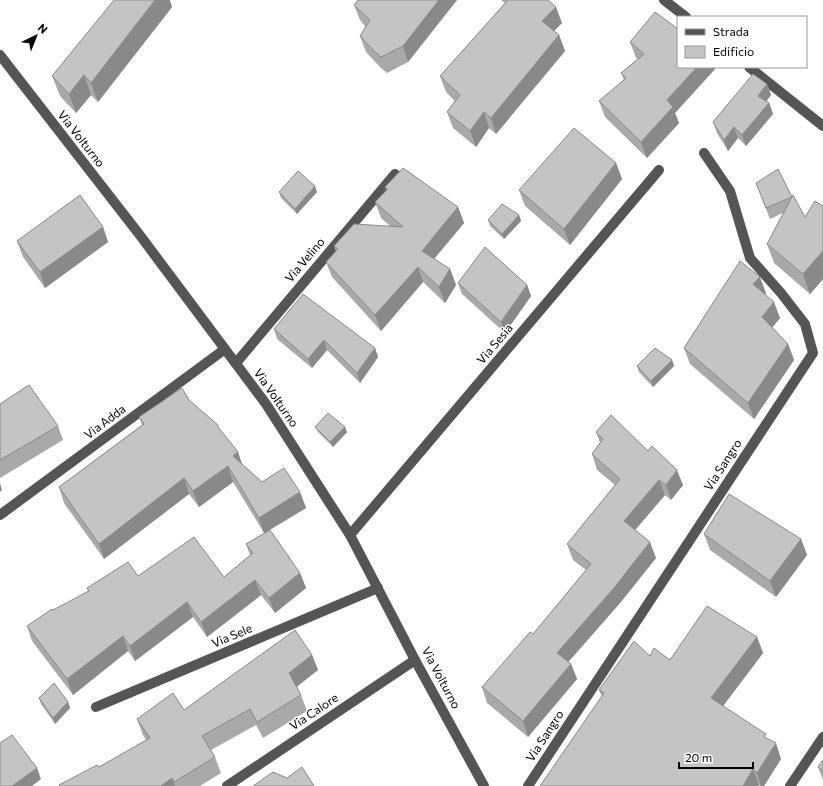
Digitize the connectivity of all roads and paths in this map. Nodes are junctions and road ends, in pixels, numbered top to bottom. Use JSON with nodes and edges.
{"nodes":[{"id":1,"x":664,"y":0,"type":"edge"},
{"id":2,"x":685,"y":16,"type":"edge"},
{"id":3,"x":0,"y":55,"type":"edge"},
{"id":4,"x":750,"y":68,"type":"edge"},
{"id":5,"x":823,"y":126,"type":"edge"},
{"id":6,"x":704,"y":153,"type":"dead end"},
{"id":7,"x":659,"y":170,"type":"dead end"},
{"id":8,"x":394,"y":174,"type":"dead end"},
{"id":9,"x":225,"y":349,"type":"junction"},
{"id":10,"x":236,"y":363,"type":"junction"},
{"id":11,"x":0,"y":515,"type":"edge"},
{"id":12,"x":350,"y":535,"type":"junction"},
{"id":13,"x":378,"y":588,"type":"junction"},
{"id":14,"x":415,"y":660,"type":"junction"},
{"id":15,"x":96,"y":707,"type":"dead end"},
{"id":16,"x":823,"y":737,"type":"edge"},
{"id":17,"x":227,"y":786,"type":"edge"},
{"id":18,"x":484,"y":786,"type":"edge"},
{"id":19,"x":528,"y":786,"type":"edge"},
{"id":20,"x":790,"y":786,"type":"edge"}],
"edges":[{"from":1,"to":2,"type":"street"},
{"from":3,"to":9,"type":"street","name":"Via Volturno"},
{"from":4,"to":5,"type":"street"},
{"from":6,"to":19,"type":"street","name":"Via Sangro"},
{"from":7,"to":12,"type":"street","name":"Via Sesia"},
{"from":8,"to":10,"type":"street","name":"Via Velino"},
{"from":9,"to":10,"type":"street","name":"Via Volturno"},
{"from":9,"to":11,"type":"street","name":"Via Adda"},
{"from":10,"to":12,"type":"street","name":"Via Volturno"},
{"from":12,"to":13,"type":"street","name":"Via Volturno"},
{"from":13,"to":14,"type":"street","name":"Via Volturno"},
{"from":13,"to":15,"type":"street","name":"Via Sele"},
{"from":14,"to":17,"type":"street","name":"Via Calore"},
{"from":14,"to":18,"type":"street","name":"Via Volturno"},
{"from":16,"to":20,"type":"street"}]}
